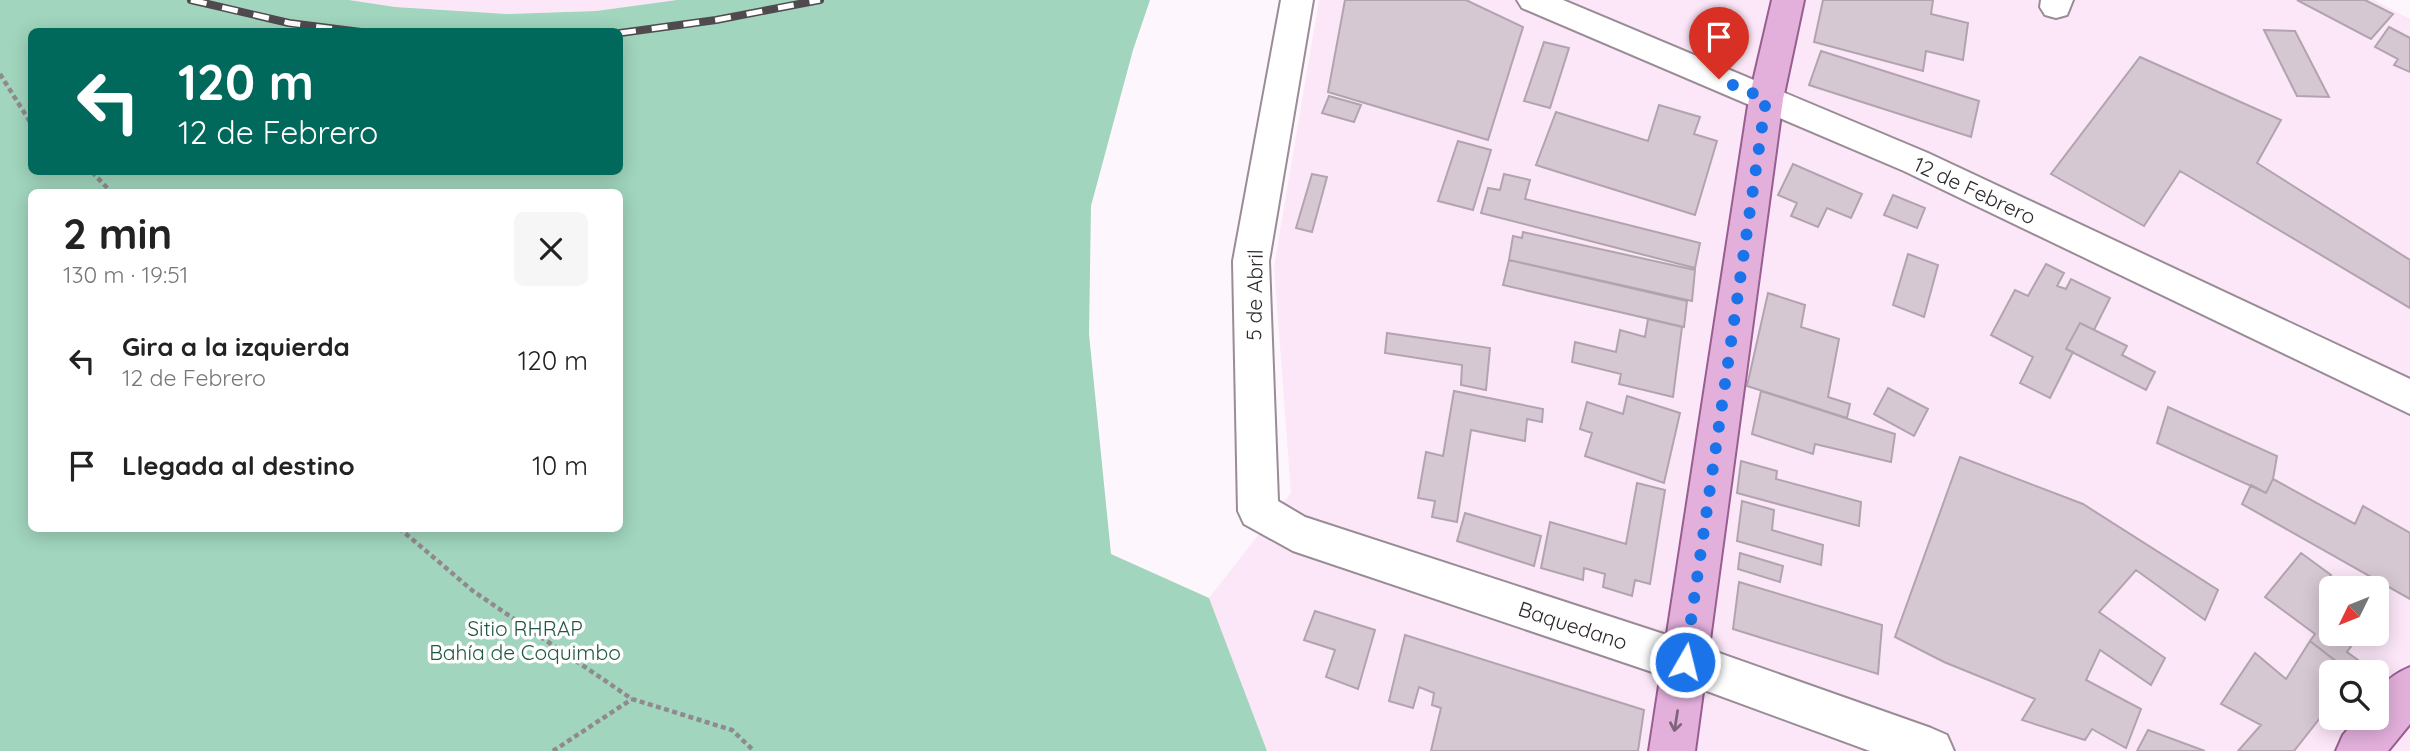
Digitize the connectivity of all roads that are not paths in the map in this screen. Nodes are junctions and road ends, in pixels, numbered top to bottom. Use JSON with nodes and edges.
{"nodes":[{"id":1,"x":1297,"y":0,"type":"edge"},
{"id":2,"x":1533,"y":0,"type":"edge"},
{"id":3,"x":1788,"y":0,"type":"edge"},
{"id":4,"x":1766,"y":99,"type":"junction"},
{"id":5,"x":2410,"y":397,"type":"edge"},
{"id":6,"x":1293,"y":532,"type":"joint"},
{"id":7,"x":1685,"y":662,"type":"junction"},
{"id":8,"x":2410,"y":689,"type":"edge"},
{"id":9,"x":1672,"y":751,"type":"edge"},
{"id":10,"x":1931,"y":751,"type":"edge"},
{"id":11,"x":2359,"y":751,"type":"edge"}],
"edges":[{"from":1,"to":6,"type":"street","name":"5 de Abril"},
{"from":2,"to":4,"type":"street","name":"12 de Febrero"},
{"from":3,"to":4,"type":"main road"},
{"from":4,"to":5,"type":"street","name":"12 de Febrero"},
{"from":4,"to":7,"type":"main road"},
{"from":6,"to":7,"type":"street","name":"Baquedano"},
{"from":7,"to":9,"type":"main road","one_way":true},
{"from":7,"to":10,"type":"street","name":"Baquedano"},
{"from":8,"to":11,"type":"main road"}]}
